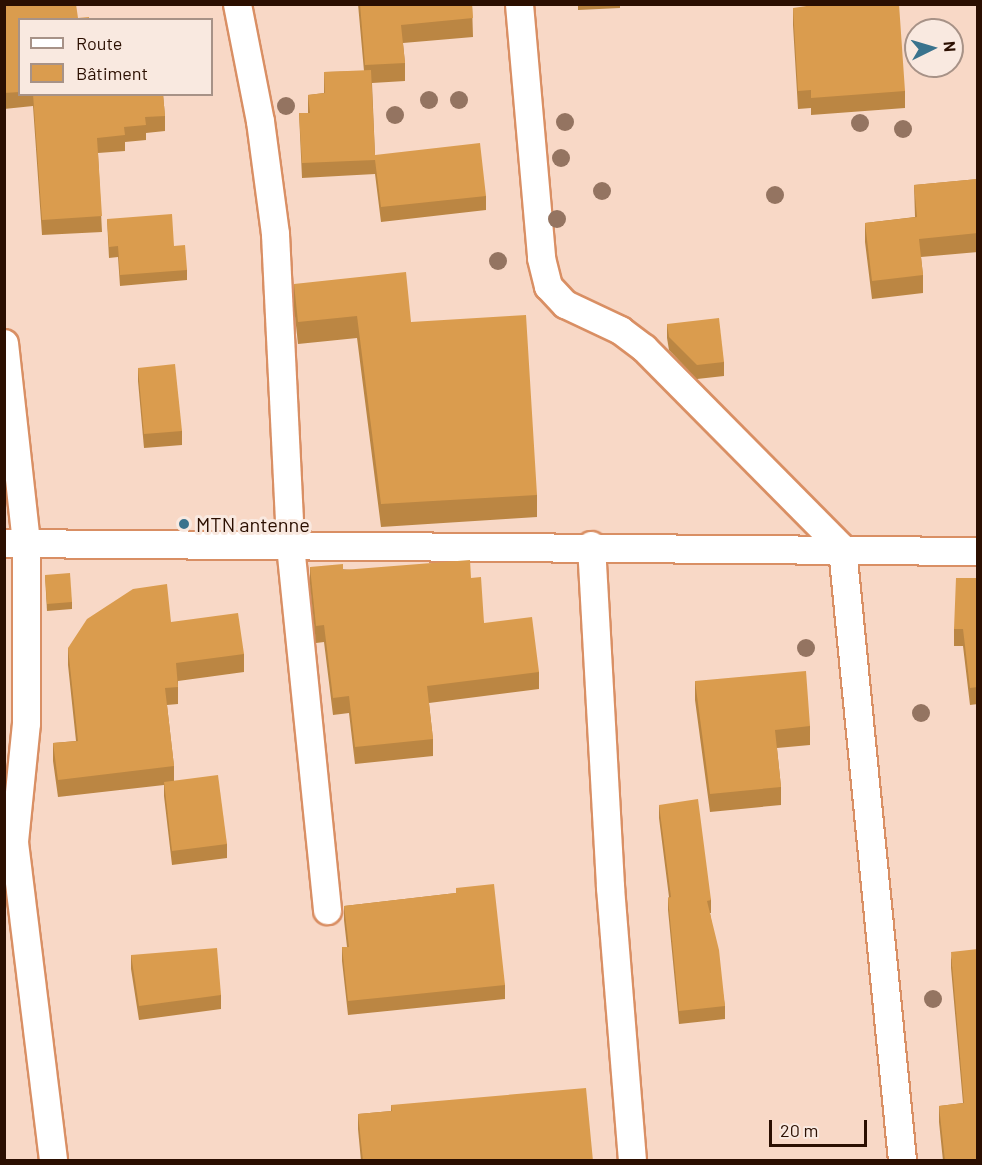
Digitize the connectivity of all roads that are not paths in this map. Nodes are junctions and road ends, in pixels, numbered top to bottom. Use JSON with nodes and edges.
{"nodes":[{"id":1,"x":237,"y":4,"type":"edge"},
{"id":2,"x":519,"y":4,"type":"edge"},
{"id":3,"x":4,"y":344,"type":"edge"},
{"id":4,"x":15,"y":543,"type":"edge"},
{"id":5,"x":290,"y":545,"type":"junction"},
{"id":6,"x":591,"y":545,"type":"junction"},
{"id":7,"x":842,"y":548,"type":"junction"},
{"id":8,"x":978,"y":551,"type":"edge"},
{"id":9,"x":9,"y":844,"type":"edge"},
{"id":10,"x":327,"y":910,"type":"dead end"},
{"id":11,"x":53,"y":1161,"type":"edge"},
{"id":12,"x":632,"y":1161,"type":"edge"},
{"id":13,"x":902,"y":1161,"type":"edge"}],
"edges":[{"from":1,"to":5,"type":"street"},
{"from":2,"to":7,"type":"street"},
{"from":3,"to":4,"type":"street"},
{"from":4,"to":5,"type":"street"},
{"from":4,"to":9,"type":"street"},
{"from":5,"to":6,"type":"street"},
{"from":5,"to":10,"type":"street"},
{"from":6,"to":7,"type":"street"},
{"from":6,"to":12,"type":"street"},
{"from":7,"to":8,"type":"street"},
{"from":7,"to":13,"type":"street"},
{"from":9,"to":11,"type":"street"}]}
